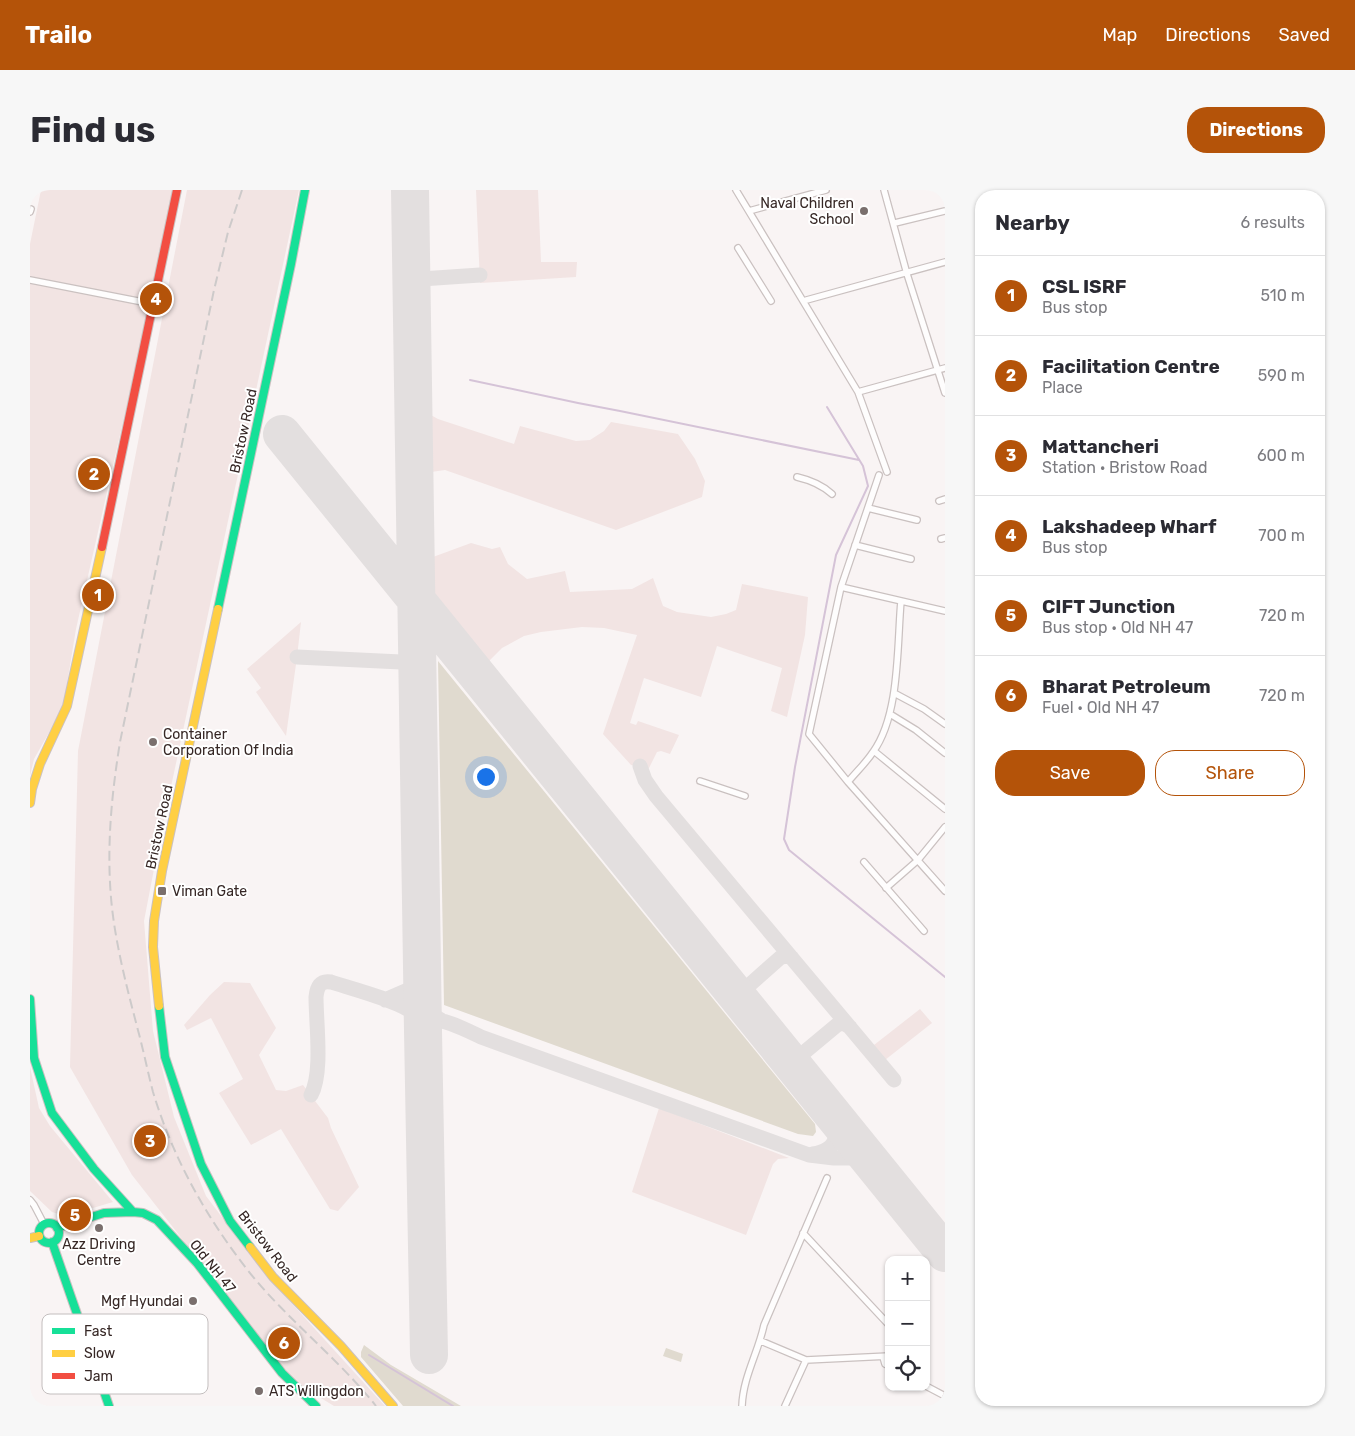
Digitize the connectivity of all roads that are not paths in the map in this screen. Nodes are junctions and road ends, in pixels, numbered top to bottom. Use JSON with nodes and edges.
{"nodes":[{"id":1,"x":177,"y":190,"type":"edge"},
{"id":2,"x":305,"y":190,"type":"edge"},
{"id":3,"x":736,"y":190,"type":"edge"},
{"id":4,"x":826,"y":190,"type":"edge"},
{"id":5,"x":884,"y":190,"type":"edge"},
{"id":6,"x":749,"y":211,"type":"junction"},
{"id":7,"x":944,"y":213,"type":"edge"},
{"id":8,"x":895,"y":223,"type":"junction"},
{"id":9,"x":738,"y":248,"type":"dead end"},
{"id":10,"x":945,"y":262,"type":"edge"},
{"id":11,"x":907,"y":274,"type":"junction"},
{"id":12,"x":30,"y":280,"type":"edge"},
{"id":13,"x":770,"y":301,"type":"dead end"},
{"id":14,"x":803,"y":301,"type":"junction"},
{"id":15,"x":153,"y":304,"type":"junction"},
{"id":16,"x":945,"y":368,"type":"edge"},
{"id":17,"x":938,"y":370,"type":"junction"},
{"id":18,"x":858,"y":392,"type":"junction"},
{"id":19,"x":945,"y":394,"type":"edge"},
{"id":20,"x":887,"y":472,"type":"dead end"},
{"id":21,"x":879,"y":475,"type":"dead end"},
{"id":22,"x":796,"y":477,"type":"dead end"},
{"id":23,"x":832,"y":494,"type":"dead end"},
{"id":24,"x":868,"y":508,"type":"junction"},
{"id":25,"x":917,"y":520,"type":"dead end"},
{"id":26,"x":855,"y":545,"type":"junction"},
{"id":27,"x":911,"y":559,"type":"dead end"},
{"id":28,"x":841,"y":587,"type":"junction"},
{"id":29,"x":901,"y":601,"type":"junction"},
{"id":30,"x":945,"y":611,"type":"edge"},
{"id":31,"x":894,"y":693,"type":"junction"},
{"id":32,"x":890,"y":714,"type":"junction"},
{"id":33,"x":945,"y":724,"type":"edge"},
{"id":34,"x":874,"y":751,"type":"junction"},
{"id":35,"x":945,"y":753,"type":"edge"},
{"id":36,"x":700,"y":781,"type":"dead end"},
{"id":37,"x":848,"y":782,"type":"junction"},
{"id":38,"x":745,"y":796,"type":"dead end"},
{"id":39,"x":30,"y":803,"type":"edge"},
{"id":40,"x":945,"y":809,"type":"edge"},
{"id":41,"x":945,"y":829,"type":"edge"},
{"id":42,"x":918,"y":860,"type":"junction"},
{"id":43,"x":864,"y":862,"type":"dead end"},
{"id":44,"x":886,"y":888,"type":"junction"},
{"id":45,"x":945,"y":891,"type":"edge"},
{"id":46,"x":924,"y":931,"type":"dead end"},
{"id":47,"x":30,"y":999,"type":"edge"},
{"id":48,"x":827,"y":1178,"type":"dead end"},
{"id":49,"x":30,"y":1200,"type":"edge"},
{"id":50,"x":133,"y":1212,"type":"junction"},
{"id":51,"x":44,"y":1224,"type":"junction"},
{"id":52,"x":57,"y":1228,"type":"junction"},
{"id":53,"x":803,"y":1233,"type":"junction"},
{"id":54,"x":39,"y":1236,"type":"junction"},
{"id":55,"x":30,"y":1238,"type":"edge"},
{"id":56,"x":52,"y":1242,"type":"junction"},
{"id":57,"x":77,"y":1314,"type":"edge"},
{"id":58,"x":885,"y":1321,"type":"edge"},
{"id":59,"x":761,"y":1341,"type":"junction"},
{"id":60,"x":885,"y":1356,"type":"edge"},
{"id":61,"x":806,"y":1360,"type":"junction"},
{"id":62,"x":930,"y":1388,"type":"edge"},
{"id":63,"x":105,"y":1394,"type":"edge"},
{"id":64,"x":945,"y":1396,"type":"edge"},
{"id":65,"x":109,"y":1406,"type":"edge"},
{"id":66,"x":316,"y":1406,"type":"edge"},
{"id":67,"x":393,"y":1406,"type":"edge"},
{"id":68,"x":742,"y":1406,"type":"edge"},
{"id":69,"x":785,"y":1406,"type":"edge"}],
"edges":[{"from":1,"to":15,"type":"main road"},
{"from":2,"to":67,"type":"main road","name":"Bristow Road"},
{"from":3,"to":6,"type":"street"},
{"from":4,"to":6,"type":"street"},
{"from":5,"to":8,"type":"street"},
{"from":6,"to":14,"type":"street"},
{"from":7,"to":8,"type":"street"},
{"from":8,"to":11,"type":"street"},
{"from":9,"to":13,"type":"street"},
{"from":10,"to":11,"type":"street"},
{"from":11,"to":14,"type":"street"},
{"from":11,"to":17,"type":"street"},
{"from":12,"to":15,"type":"street"},
{"from":14,"to":18,"type":"street"},
{"from":15,"to":39,"type":"main road"},
{"from":16,"to":17,"type":"street"},
{"from":17,"to":18,"type":"street"},
{"from":17,"to":19,"type":"street"},
{"from":18,"to":20,"type":"street"},
{"from":21,"to":24,"type":"street"},
{"from":22,"to":23,"type":"street"},
{"from":24,"to":25,"type":"street"},
{"from":24,"to":26,"type":"street"},
{"from":26,"to":27,"type":"street"},
{"from":26,"to":28,"type":"street"},
{"from":28,"to":29,"type":"street"},
{"from":28,"to":37,"type":"street"},
{"from":29,"to":30,"type":"street"},
{"from":29,"to":31,"type":"street"},
{"from":31,"to":32,"type":"street"},
{"from":31,"to":33,"type":"street"},
{"from":32,"to":34,"type":"street"},
{"from":32,"to":35,"type":"street"},
{"from":34,"to":37,"type":"street"},
{"from":34,"to":40,"type":"street"},
{"from":36,"to":38,"type":"street"},
{"from":37,"to":42,"type":"street"},
{"from":41,"to":42,"type":"street"},
{"from":42,"to":44,"type":"street"},
{"from":42,"to":45,"type":"street"},
{"from":43,"to":44,"type":"street"},
{"from":44,"to":46,"type":"street"},
{"from":47,"to":50,"type":"main road"},
{"from":48,"to":53,"type":"street"},
{"from":49,"to":51,"type":"street"},
{"from":50,"to":52,"type":"main road","name":"Old NH 47"},
{"from":50,"to":66,"type":"main road","name":"Old NH 47"},
{"from":51,"to":52,"type":"main road"},
{"from":51,"to":54,"type":"main road"},
{"from":52,"to":56,"type":"main road"},
{"from":53,"to":58,"type":"street"},
{"from":53,"to":59,"type":"street"},
{"from":54,"to":55,"type":"main road"},
{"from":54,"to":56,"type":"main road"},
{"from":56,"to":57,"type":"main road"},
{"from":59,"to":61,"type":"street"},
{"from":59,"to":68,"type":"street"},
{"from":60,"to":61,"type":"street"},
{"from":61,"to":69,"type":"street"},
{"from":62,"to":64,"type":"street"},
{"from":63,"to":65,"type":"main road"}]}
